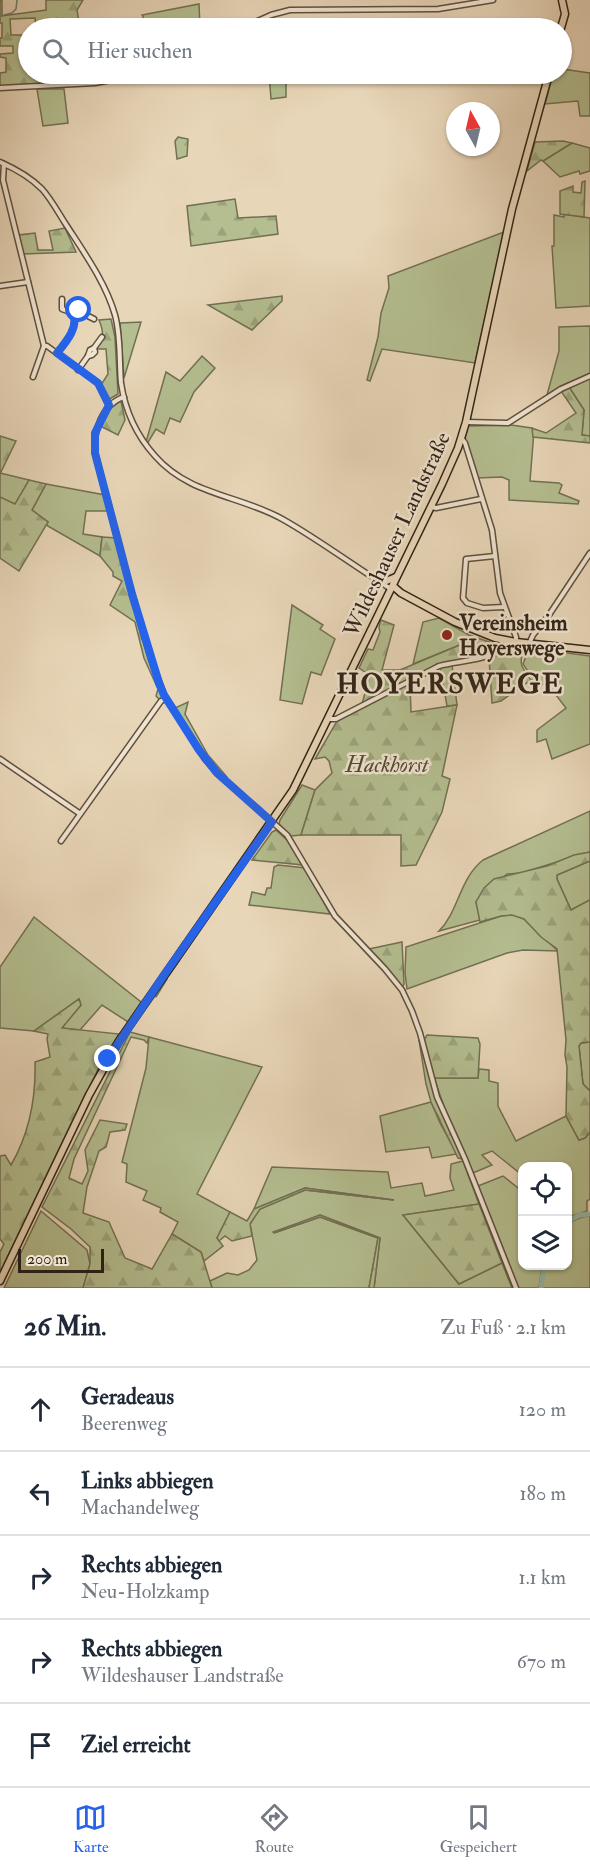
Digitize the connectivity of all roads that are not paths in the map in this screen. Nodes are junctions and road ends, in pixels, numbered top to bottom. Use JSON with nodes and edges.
{"nodes":[{"id":1,"x":493,"y":0,"type":"edge"},
{"id":2,"x":559,"y":0,"type":"edge"},
{"id":3,"x":264,"y":18,"type":"edge"},
{"id":4,"x":564,"y":18,"type":"edge"},
{"id":5,"x":95,"y":84,"type":"edge"},
{"id":6,"x":546,"y":84,"type":"edge"},
{"id":7,"x":0,"y":88,"type":"edge"},
{"id":8,"x":2,"y":163,"type":"edge"},
{"id":9,"x":28,"y":282,"type":"junction"},
{"id":10,"x":0,"y":286,"type":"edge"},
{"id":11,"x":62,"y":299,"type":"dead end"},
{"id":12,"x":80,"y":312,"type":"junction"},
{"id":13,"x":73,"y":313,"type":"junction"},
{"id":14,"x":76,"y":318,"type":"junction"},
{"id":15,"x":94,"y":319,"type":"dead end"},
{"id":16,"x":102,"y":337,"type":"dead end"},
{"id":17,"x":44,"y":346,"type":"junction"},
{"id":18,"x":57,"y":353,"type":"junction"},
{"id":19,"x":78,"y":370,"type":"junction"},
{"id":20,"x":590,"y":376,"type":"edge"},
{"id":21,"x":33,"y":377,"type":"dead end"},
{"id":22,"x":124,"y":397,"type":"junction"},
{"id":23,"x":109,"y":405,"type":"junction"},
{"id":24,"x":466,"y":422,"type":"junction"},
{"id":25,"x":461,"y":438,"type":"junction"},
{"id":26,"x":481,"y":499,"type":"junction"},
{"id":27,"x":432,"y":507,"type":"junction"},
{"id":28,"x":590,"y":553,"type":"edge"},
{"id":29,"x":495,"y":556,"type":"junction"},
{"id":30,"x":397,"y":577,"type":"junction"},
{"id":31,"x":383,"y":582,"type":"junction"},
{"id":32,"x":392,"y":588,"type":"junction"},
{"id":33,"x":400,"y":593,"type":"junction"},
{"id":34,"x":387,"y":598,"type":"junction"},
{"id":35,"x":504,"y":607,"type":"junction"},
{"id":36,"x":512,"y":642,"type":"junction"},
{"id":37,"x":529,"y":644,"type":"junction"},
{"id":38,"x":590,"y":650,"type":"edge"},
{"id":39,"x":167,"y":699,"type":"junction"},
{"id":40,"x":329,"y":719,"type":"junction"},
{"id":41,"x":0,"y":759,"type":"edge"},
{"id":42,"x":80,"y":813,"type":"junction"},
{"id":43,"x":272,"y":822,"type":"junction"},
{"id":44,"x":61,"y":841,"type":"dead end"},
{"id":45,"x":0,"y":1281,"type":"edge"},
{"id":46,"x":516,"y":1288,"type":"edge"}],
"edges":[{"from":1,"to":3,"type":"street"},
{"from":2,"to":4,"type":"main road"},
{"from":5,"to":7,"type":"street"},
{"from":6,"to":24,"type":"main road","name":"Wildeshauser Landstraße"},
{"from":8,"to":9,"type":"street"},
{"from":8,"to":22,"type":"street"},
{"from":9,"to":10,"type":"street"},
{"from":9,"to":17,"type":"street"},
{"from":11,"to":13,"type":"street"},
{"from":12,"to":13,"type":"street"},
{"from":12,"to":14,"type":"street"},
{"from":12,"to":15,"type":"street"},
{"from":13,"to":14,"type":"street"},
{"from":14,"to":18,"type":"street"},
{"from":16,"to":19,"type":"street"},
{"from":17,"to":18,"type":"street"},
{"from":17,"to":21,"type":"street"},
{"from":18,"to":19,"type":"street"},
{"from":19,"to":23,"type":"street"},
{"from":20,"to":24,"type":"street"},
{"from":22,"to":23,"type":"street"},
{"from":22,"to":31,"type":"street"},
{"from":23,"to":39,"type":"street"},
{"from":24,"to":25,"type":"main road","name":"Wildeshauser Landstraße"},
{"from":25,"to":26,"type":"street"},
{"from":25,"to":27,"type":"main road","name":"Wildeshauser Landstraße"},
{"from":26,"to":27,"type":"street"},
{"from":26,"to":29,"type":"street"},
{"from":27,"to":30,"type":"main road","name":"Wildeshauser Landstraße"},
{"from":28,"to":37,"type":"street"},
{"from":29,"to":35,"type":"street"},
{"from":29,"to":35,"type":"street"},
{"from":30,"to":31,"type":"main road"},
{"from":30,"to":32,"type":"main road","name":"Wildeshauser Landstraße"},
{"from":31,"to":32,"type":"street"},
{"from":32,"to":33,"type":"main road"},
{"from":32,"to":34,"type":"main road","name":"Wildeshauser Landstraße"},
{"from":33,"to":34,"type":"main road"},
{"from":33,"to":36,"type":"main road"},
{"from":34,"to":40,"type":"main road","name":"Wildeshauser Landstraße"},
{"from":35,"to":36,"type":"street"},
{"from":36,"to":37,"type":"main road"},
{"from":36,"to":40,"type":"street"},
{"from":37,"to":38,"type":"main road"},
{"from":39,"to":42,"type":"street"},
{"from":39,"to":43,"type":"street"},
{"from":40,"to":43,"type":"main road","name":"Wildeshauser Landstraße"},
{"from":41,"to":42,"type":"street"},
{"from":42,"to":44,"type":"street"},
{"from":43,"to":45,"type":"main road","name":"Wildeshauser Landstraße"},
{"from":43,"to":46,"type":"street"}]}
